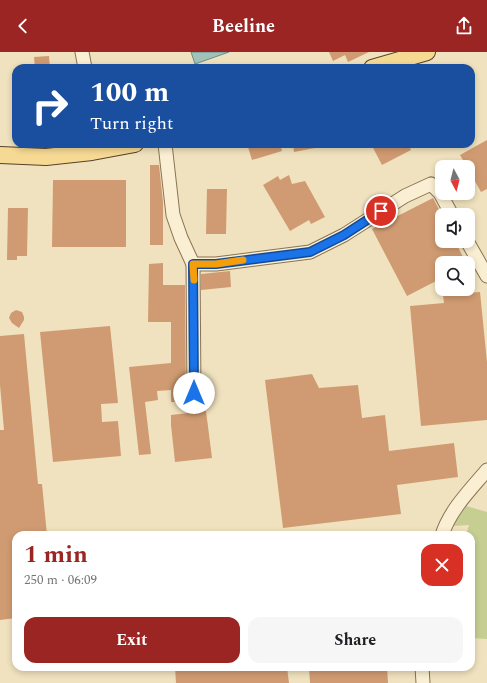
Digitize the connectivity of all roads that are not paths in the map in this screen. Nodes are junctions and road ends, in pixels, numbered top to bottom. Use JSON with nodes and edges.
{"nodes":[{"id":1,"x":82,"y":52,"type":"edge"},
{"id":2,"x":427,"y":52,"type":"edge"},
{"id":3,"x":84,"y":64,"type":"edge"},
{"id":4,"x":386,"y":64,"type":"edge"},
{"id":5,"x":114,"y":148,"type":"edge"},
{"id":6,"x":165,"y":148,"type":"edge"},
{"id":7,"x":63,"y":150,"type":"edge"},
{"id":8,"x":0,"y":155,"type":"edge"},
{"id":9,"x":448,"y":208,"type":"edge"},
{"id":10,"x":471,"y":248,"type":"edge"},
{"id":11,"x":193,"y":264,"type":"junction"},
{"id":12,"x":487,"y":276,"type":"edge"},
{"id":13,"x":194,"y":393,"type":"dead end"},
{"id":14,"x":487,"y":470,"type":"edge"},
{"id":15,"x":443,"y":531,"type":"edge"},
{"id":16,"x":422,"y":671,"type":"edge"},
{"id":17,"x":422,"y":683,"type":"edge"}],
"edges":[{"from":1,"to":3,"type":"street"},
{"from":2,"to":4,"type":"main road"},
{"from":5,"to":7,"type":"main road"},
{"from":6,"to":11,"type":"street"},
{"from":7,"to":8,"type":"main road"},
{"from":9,"to":11,"type":"street"},
{"from":10,"to":12,"type":"street"},
{"from":11,"to":13,"type":"street"},
{"from":14,"to":15,"type":"street"},
{"from":16,"to":17,"type":"street"}]}
